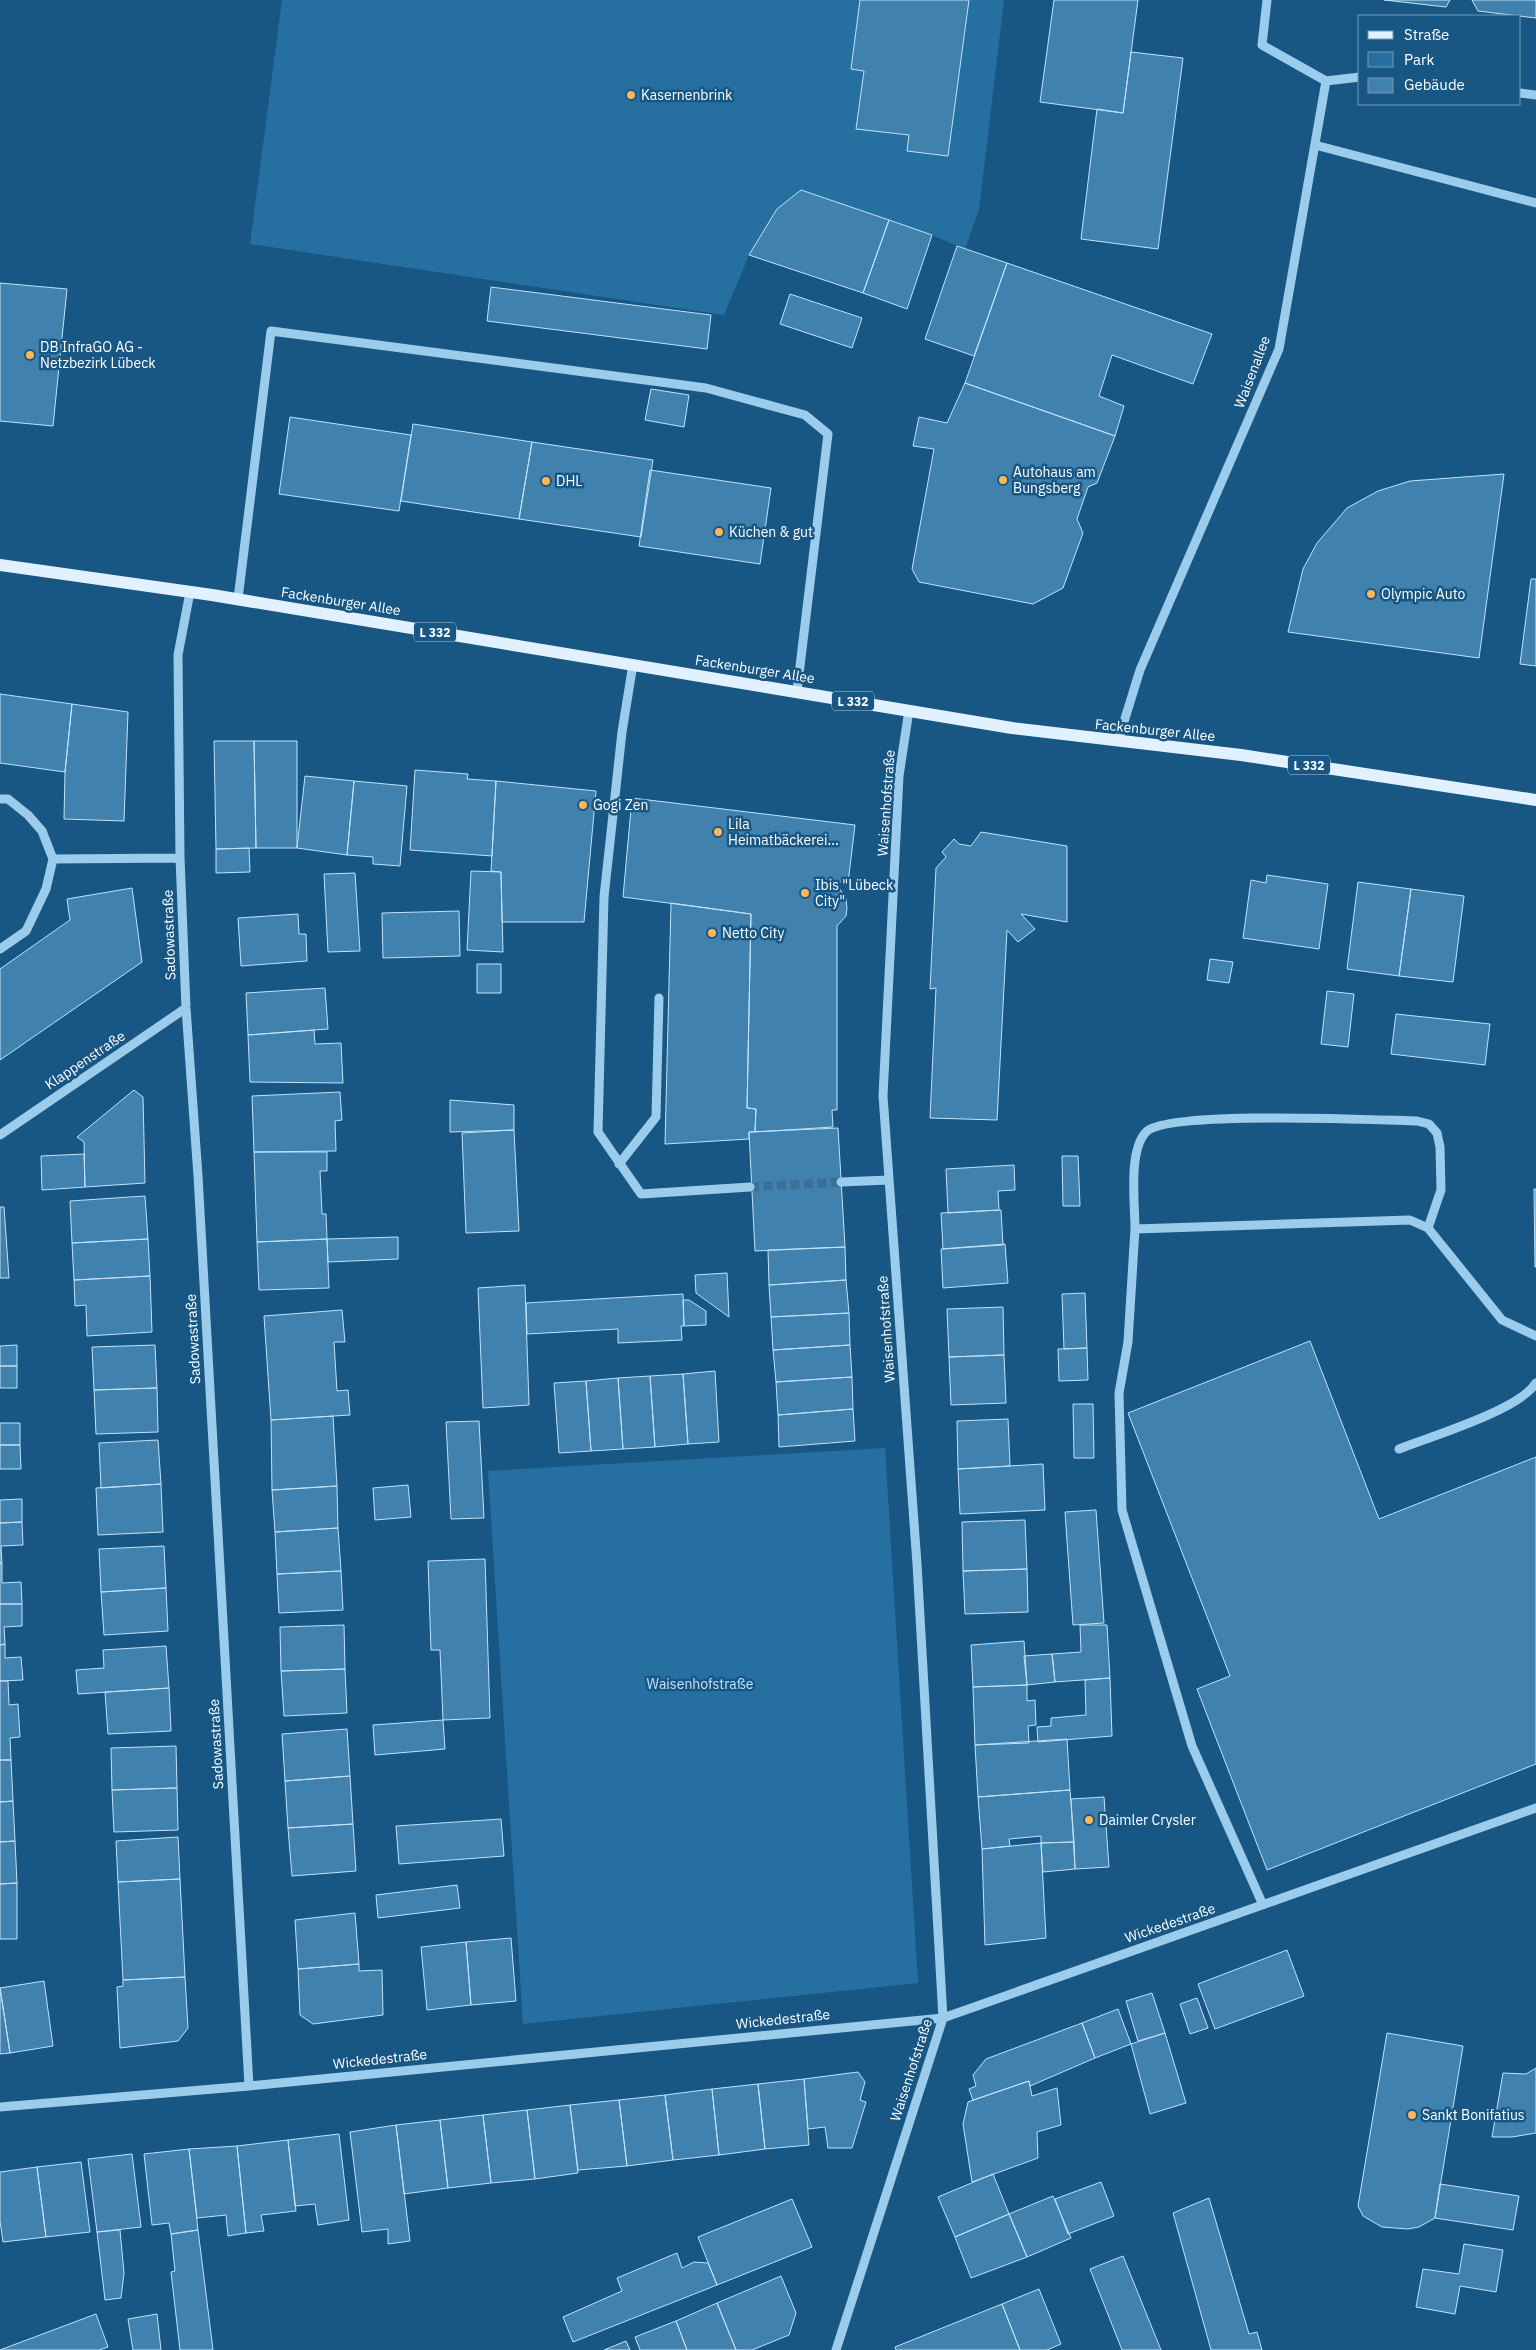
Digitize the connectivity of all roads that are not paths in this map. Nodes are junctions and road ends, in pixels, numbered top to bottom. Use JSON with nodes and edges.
{"nodes":[{"id":1,"x":1267,"y":0,"type":"edge"},
{"id":2,"x":1358,"y":77,"type":"edge"},
{"id":3,"x":1326,"y":81,"type":"junction"},
{"id":4,"x":1521,"y":92,"type":"edge"},
{"id":5,"x":1536,"y":95,"type":"edge"},
{"id":6,"x":1315,"y":146,"type":"junction"},
{"id":7,"x":1536,"y":203,"type":"edge"},
{"id":8,"x":0,"y":565,"type":"edge"},
{"id":9,"x":190,"y":592,"type":"junction"},
{"id":10,"x":238,"y":599,"type":"junction"},
{"id":11,"x":633,"y":664,"type":"junction"},
{"id":12,"x":797,"y":691,"type":"junction"},
{"id":13,"x":909,"y":710,"type":"junction"},
{"id":14,"x":1118,"y":741,"type":"junction"},
{"id":15,"x":0,"y":799,"type":"edge"},
{"id":16,"x":1536,"y":800,"type":"edge"},
{"id":17,"x":180,"y":858,"type":"junction"},
{"id":18,"x":52,"y":859,"type":"junction"},
{"id":19,"x":0,"y":949,"type":"edge"},
{"id":20,"x":659,"y":998,"type":"dead end"},
{"id":21,"x":186,"y":1008,"type":"junction"},
{"id":22,"x":0,"y":1135,"type":"edge"},
{"id":23,"x":619,"y":1164,"type":"junction"},
{"id":24,"x":889,"y":1180,"type":"junction"},
{"id":25,"x":841,"y":1182,"type":"tunnel mouth"},
{"id":26,"x":750,"y":1187,"type":"tunnel mouth"},
{"id":27,"x":1428,"y":1228,"type":"junction"},
{"id":28,"x":1135,"y":1229,"type":"junction"},
{"id":29,"x":1536,"y":1336,"type":"edge"},
{"id":30,"x":1536,"y":1382,"type":"edge"},
{"id":31,"x":1399,"y":1449,"type":"dead end"},
{"id":32,"x":1536,"y":1808,"type":"edge"},
{"id":33,"x":1262,"y":1905,"type":"junction"},
{"id":34,"x":943,"y":2018,"type":"junction"},
{"id":35,"x":249,"y":2086,"type":"junction"},
{"id":36,"x":0,"y":2107,"type":"edge"},
{"id":37,"x":836,"y":2350,"type":"edge"}],
"edges":[{"from":1,"to":3,"type":"street"},
{"from":2,"to":3,"type":"street"},
{"from":3,"to":6,"type":"street","name":"Waisenallee"},
{"from":4,"to":5,"type":"street"},
{"from":6,"to":7,"type":"street"},
{"from":6,"to":14,"type":"street","name":"Waisenallee"},
{"from":8,"to":9,"type":"main road","name":"Fackenburger Allee","number":"L 332"},
{"from":9,"to":10,"type":"main road","name":"Fackenburger Allee","number":"L 332"},
{"from":9,"to":17,"type":"street","name":"Sadowastraße"},
{"from":10,"to":11,"type":"main road","name":"Fackenburger Allee","number":"L 332"},
{"from":10,"to":12,"type":"street"},
{"from":11,"to":12,"type":"main road","name":"Fackenburger Allee","number":"L 332"},
{"from":11,"to":23,"type":"street"},
{"from":12,"to":13,"type":"main road","name":"Fackenburger Allee","number":"L 332"},
{"from":13,"to":14,"type":"main road","name":"Fackenburger Allee","number":"L 332"},
{"from":13,"to":24,"type":"street","name":"Waisenhofstraße"},
{"from":14,"to":16,"type":"main road","name":"Fackenburger Allee","number":"L 332"},
{"from":15,"to":18,"type":"street"},
{"from":17,"to":18,"type":"street"},
{"from":17,"to":21,"type":"street","name":"Sadowastraße"},
{"from":18,"to":19,"type":"street"},
{"from":20,"to":23,"type":"street"},
{"from":21,"to":22,"type":"street","name":"Klappenstraße"},
{"from":21,"to":35,"type":"street","name":"Sadowastraße"},
{"from":23,"to":26,"type":"street"},
{"from":24,"to":25,"type":"street"},
{"from":24,"to":34,"type":"street","name":"Waisenhofstraße"},
{"from":27,"to":28,"type":"street"},
{"from":27,"to":28,"type":"street"},
{"from":27,"to":29,"type":"street"},
{"from":28,"to":33,"type":"street"},
{"from":30,"to":31,"type":"street"},
{"from":32,"to":33,"type":"street","name":"Wickedestraße"},
{"from":33,"to":34,"type":"street","name":"Wickedestraße"},
{"from":34,"to":35,"type":"street","name":"Wickedestraße"},
{"from":34,"to":37,"type":"street","name":"Waisenhofstraße"},
{"from":35,"to":36,"type":"street","name":"Wickedestraße"}]}
